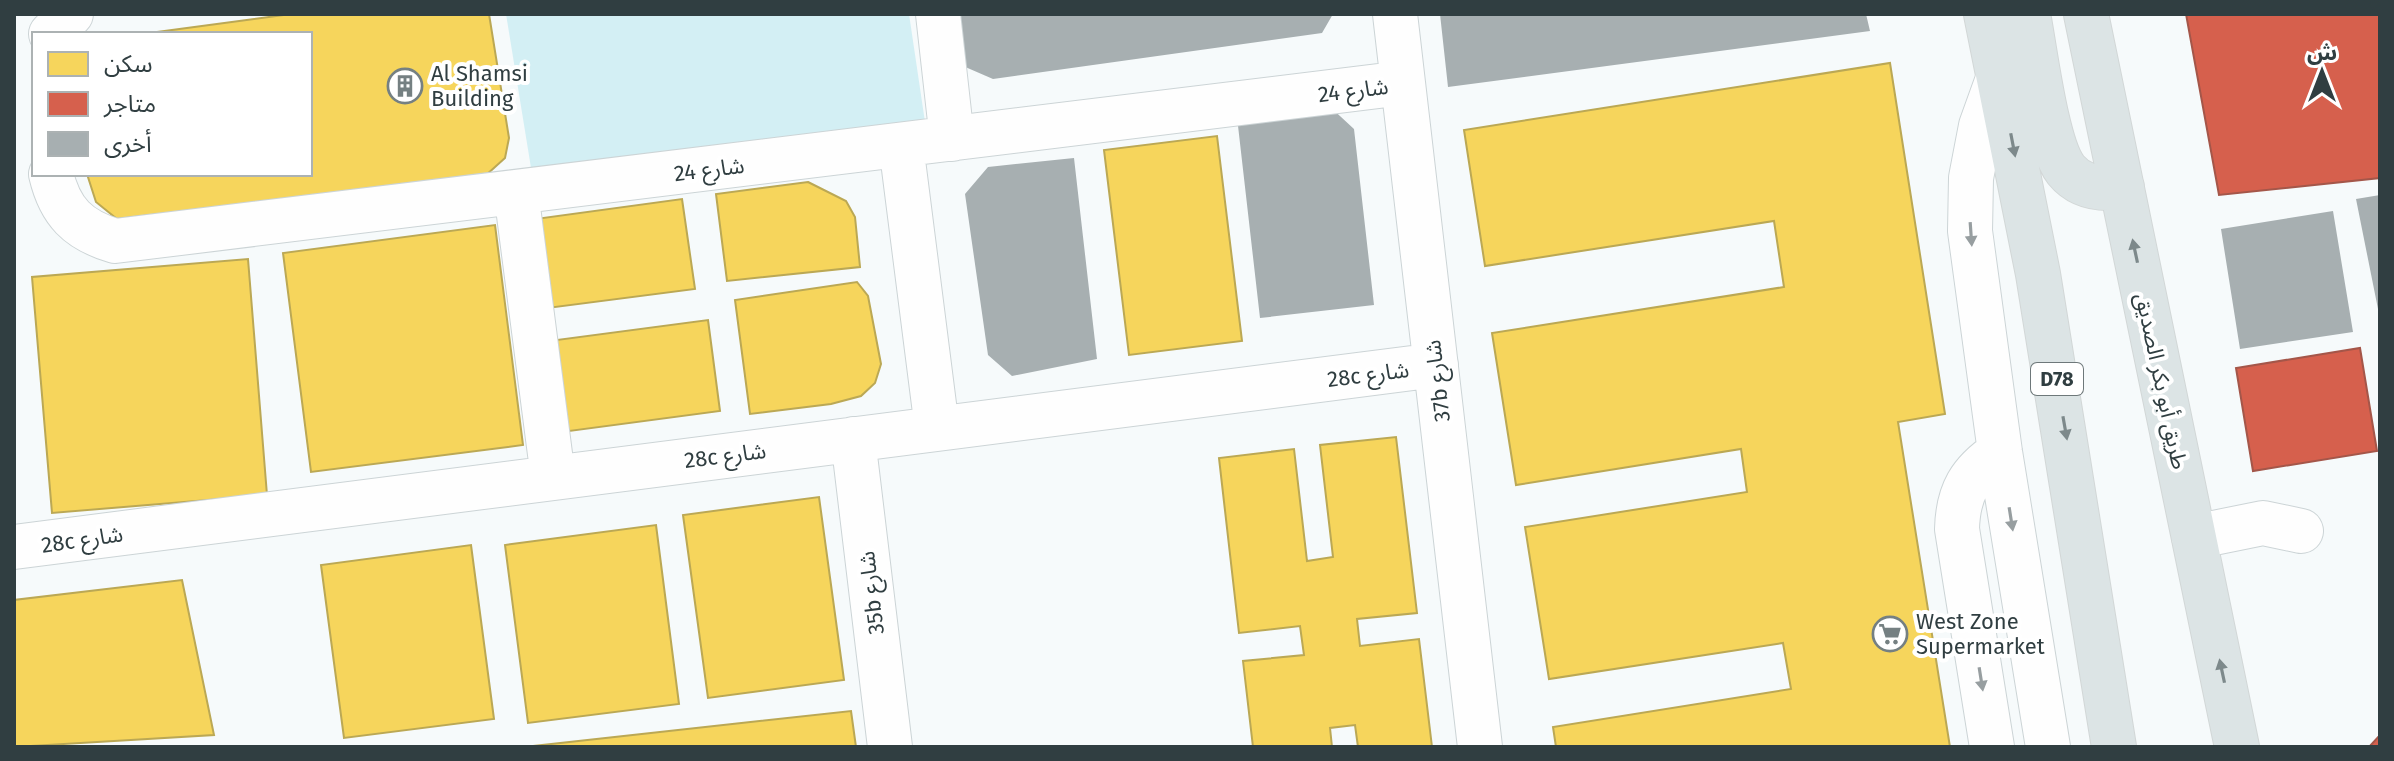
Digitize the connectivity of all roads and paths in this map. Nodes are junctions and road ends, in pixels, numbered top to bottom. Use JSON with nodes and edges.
{"nodes":[{"id":1,"x":71,"y":14,"type":"edge"},
{"id":2,"x":938,"y":14,"type":"edge"},
{"id":3,"x":1395,"y":14,"type":"edge"},
{"id":4,"x":1986,"y":14,"type":"edge"},
{"id":5,"x":2028,"y":14,"type":"edge"},
{"id":6,"x":2086,"y":14,"type":"edge"},
{"id":7,"x":53,"y":32,"type":"edge"},
{"id":8,"x":1999,"y":76,"type":"junction"},
{"id":9,"x":1403,"y":83,"type":"junction"},
{"id":10,"x":952,"y":139,"type":"junction"},
{"id":11,"x":901,"y":145,"type":"junction"},
{"id":12,"x":51,"y":176,"type":"edge"},
{"id":13,"x":2122,"y":187,"type":"junction"},
{"id":14,"x":516,"y":192,"type":"junction"},
{"id":15,"x":1436,"y":365,"type":"junction"},
{"id":16,"x":937,"y":428,"type":"junction"},
{"id":17,"x":853,"y":439,"type":"junction"},
{"id":18,"x":2000,"y":452,"type":"junction"},
{"id":19,"x":553,"y":477,"type":"junction"},
{"id":20,"x":2301,"y":531,"type":"dead end"},
{"id":21,"x":2194,"y":537,"type":"junction"},
{"id":22,"x":14,"y":547,"type":"edge"},
{"id":23,"x":2097,"y":633,"type":"junction"},
{"id":24,"x":890,"y":747,"type":"edge"},
{"id":25,"x":1480,"y":747,"type":"edge"},
{"id":26,"x":1992,"y":747,"type":"edge"},
{"id":27,"x":2048,"y":747,"type":"edge"},
{"id":28,"x":2114,"y":747,"type":"edge"},
{"id":29,"x":2141,"y":747,"type":"edge"},
{"id":30,"x":2237,"y":747,"type":"edge"}],
"edges":[{"from":1,"to":7,"type":"street"},
{"from":2,"to":10,"type":"street"},
{"from":3,"to":9,"type":"street","name":"37b شارع"},
{"from":4,"to":8,"type":"main road","number":"D78"},
{"from":5,"to":13,"type":"main road"},
{"from":6,"to":13,"type":"main road","name":"طريق أبو بكر الصديق"},
{"from":8,"to":18,"type":"street","one_way":true},
{"from":8,"to":23,"type":"main road","number":"D78","one_way":true},
{"from":9,"to":10,"type":"street","name":"شارع 24"},
{"from":9,"to":15,"type":"street","name":"37b شارع"},
{"from":10,"to":11,"type":"street","name":"شارع 24"},
{"from":11,"to":14,"type":"street","name":"شارع 24"},
{"from":11,"to":16,"type":"street"},
{"from":12,"to":14,"type":"street","name":"شارع 24"},
{"from":21,"to":13,"type":"main road","name":"طريق أبو بكر الصديق","one_way":true},
{"from":14,"to":19,"type":"street"},
{"from":15,"to":16,"type":"street","name":"28c شارع"},
{"from":15,"to":25,"type":"street","name":"37b شارع"},
{"from":16,"to":17,"type":"street","name":"28c شارع"},
{"from":17,"to":19,"type":"street","name":"28c شارع"},
{"from":17,"to":24,"type":"street","name":"35b شارع"},
{"from":18,"to":26,"type":"street","one_way":true},
{"from":18,"to":27,"type":"street","one_way":true},
{"from":19,"to":22,"type":"street","name":"28c شارع"},
{"from":20,"to":21,"type":"street"},
{"from":30,"to":21,"type":"main road","name":"طريق أبو بكر الصديق","one_way":true},
{"from":23,"to":28,"type":"main road","number":"D78"},
{"from":23,"to":29,"type":"main road"}]}
